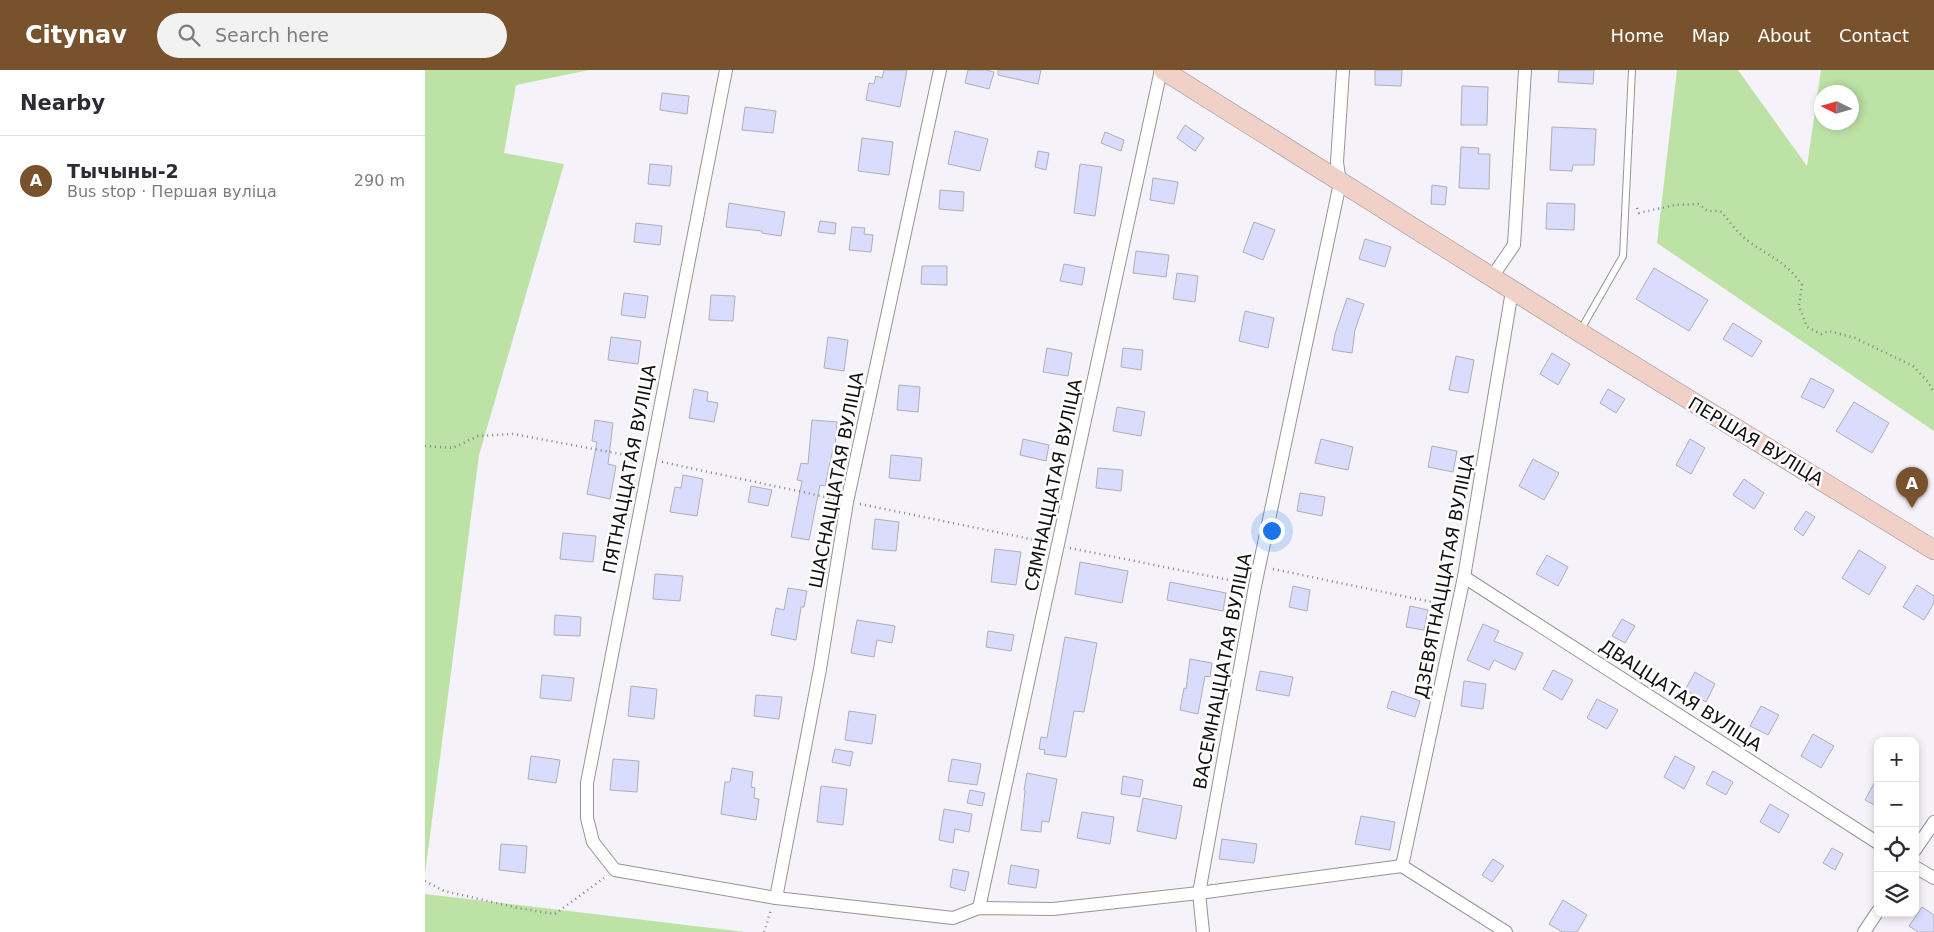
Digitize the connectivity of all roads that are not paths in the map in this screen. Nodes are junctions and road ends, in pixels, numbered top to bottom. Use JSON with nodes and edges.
{"nodes":[{"id":1,"x":726,"y":70,"type":"edge"},
{"id":2,"x":940,"y":70,"type":"edge"},
{"id":3,"x":1162,"y":70,"type":"edge"},
{"id":4,"x":1343,"y":70,"type":"edge"},
{"id":5,"x":1525,"y":70,"type":"edge"},
{"id":6,"x":1631,"y":70,"type":"edge"},
{"id":7,"x":1340,"y":183,"type":"junction"},
{"id":8,"x":1492,"y":277,"type":"junction"},
{"id":9,"x":1512,"y":291,"type":"junction"},
{"id":10,"x":1579,"y":332,"type":"junction"},
{"id":11,"x":1934,"y":550,"type":"edge"},
{"id":12,"x":1464,"y":577,"type":"junction"},
{"id":13,"x":1934,"y":822,"type":"edge"},
{"id":14,"x":1874,"y":840,"type":"edge"},
{"id":15,"x":1919,"y":844,"type":"edge"},
{"id":16,"x":1402,"y":866,"type":"junction"},
{"id":17,"x":1919,"y":869,"type":"edge"},
{"id":18,"x":1934,"y":878,"type":"edge"},
{"id":19,"x":1199,"y":893,"type":"junction"},
{"id":20,"x":776,"y":898,"type":"junction"},
{"id":21,"x":979,"y":908,"type":"junction"},
{"id":22,"x":1874,"y":917,"type":"edge"},
{"id":23,"x":1203,"y":932,"type":"edge"},
{"id":24,"x":1506,"y":932,"type":"edge"},
{"id":25,"x":1865,"y":932,"type":"edge"}],
"edges":[{"from":1,"to":20,"type":"street","name":"ПЯТНАЦЦАТАЯ ВУЛІЦА"},
{"from":2,"to":20,"type":"street","name":"ШАСНАЦЦАТАЯ ВУЛІЦА"},
{"from":3,"to":7,"type":"main road","name":"ПЕРШАЯ ВУЛІЦА"},
{"from":3,"to":21,"type":"street","name":"СЯМНАЦЦАТАЯ ВУЛІЦА"},
{"from":4,"to":7,"type":"street","name":"ВАСЕМНАЦЦАТАЯ ВУЛІЦА"},
{"from":5,"to":8,"type":"street"},
{"from":6,"to":10,"type":"lane"},
{"from":7,"to":8,"type":"main road","name":"ПЕРШАЯ ВУЛІЦА"},
{"from":7,"to":19,"type":"street","name":"ВАСЕМНАЦЦАТАЯ ВУЛІЦА"},
{"from":8,"to":9,"type":"main road","name":"ПЕРШАЯ ВУЛІЦА"},
{"from":9,"to":10,"type":"main road","name":"ПЕРШАЯ ВУЛІЦА"},
{"from":9,"to":12,"type":"street","name":"ДЗЕВЯТНАЦЦАТАЯ ВУЛІЦА"},
{"from":10,"to":11,"type":"main road","name":"ПЕРШАЯ ВУЛІЦА"},
{"from":12,"to":14,"type":"street","name":"ДВАЦЦАТАЯ ВУЛІЦА"},
{"from":12,"to":16,"type":"street","name":"ДЗЕВЯТНАЦЦАТАЯ ВУЛІЦА"},
{"from":13,"to":15,"type":"street"},
{"from":16,"to":19,"type":"street"},
{"from":16,"to":24,"type":"street"},
{"from":17,"to":18,"type":"street"},
{"from":19,"to":21,"type":"street"},
{"from":19,"to":23,"type":"street","name":"ВАСЕМНАЦЦАТАЯ ВУЛІЦА"},
{"from":20,"to":21,"type":"street"},
{"from":22,"to":25,"type":"street"}]}
